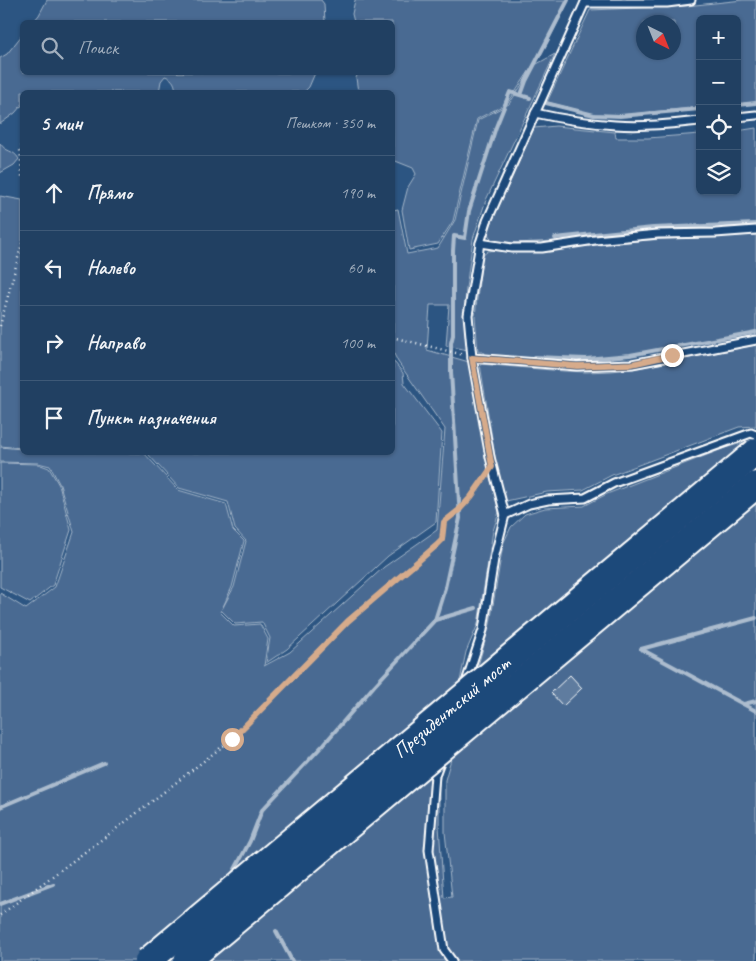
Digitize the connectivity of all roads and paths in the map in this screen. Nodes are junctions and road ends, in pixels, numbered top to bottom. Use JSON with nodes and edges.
{"nodes":[{"id":1,"x":691,"y":0,"type":"edge"},
{"id":2,"x":585,"y":2,"type":"edge"},
{"id":3,"x":535,"y":113,"type":"junction"},
{"id":4,"x":756,"y":115,"type":"edge"},
{"id":5,"x":741,"y":117,"type":"edge"},
{"id":6,"x":696,"y":121,"type":"edge"},
{"id":7,"x":756,"y":230,"type":"edge"},
{"id":8,"x":480,"y":243,"type":"junction"},
{"id":9,"x":20,"y":251,"type":"edge"},
{"id":10,"x":0,"y":326,"type":"edge"},
{"id":11,"x":395,"y":338,"type":"edge"},
{"id":12,"x":756,"y":340,"type":"edge"},
{"id":13,"x":472,"y":358,"type":"junction"},
{"id":14,"x":756,"y":435,"type":"edge"},
{"id":15,"x":756,"y":452,"type":"edge"},
{"id":16,"x":492,"y":467,"type":"junction"},
{"id":17,"x":756,"y":485,"type":"edge"},
{"id":18,"x":505,"y":515,"type":"junction"},
{"id":19,"x":456,"y":712,"type":"dead end"},
{"id":20,"x":450,"y":730,"type":"dead end"},
{"id":21,"x":0,"y":915,"type":"edge"},
{"id":22,"x":148,"y":961,"type":"edge"},
{"id":23,"x":187,"y":961,"type":"edge"},
{"id":24,"x":452,"y":961,"type":"edge"}],
"edges":[{"from":1,"to":2,"type":"lane"},
{"from":2,"to":3,"type":"lane"},
{"from":3,"to":6,"type":"lane"},
{"from":3,"to":8,"type":"lane"},
{"from":4,"to":5,"type":"lane"},
{"from":7,"to":8,"type":"lane"},
{"from":8,"to":13,"type":"lane"},
{"from":9,"to":10,"type":"path"},
{"from":11,"to":13,"type":"path"},
{"from":12,"to":13,"type":"lane"},
{"from":13,"to":16,"type":"lane"},
{"from":14,"to":18,"type":"lane"},
{"from":15,"to":22,"type":"highway","name":"Президентский мост","bridge":true},
{"from":16,"to":18,"type":"lane"},
{"from":16,"to":21,"type":"path"},
{"from":17,"to":23,"type":"highway","name":"Президентский мост","bridge":true},
{"from":18,"to":19,"type":"lane"},
{"from":20,"to":24,"type":"lane"}]}
